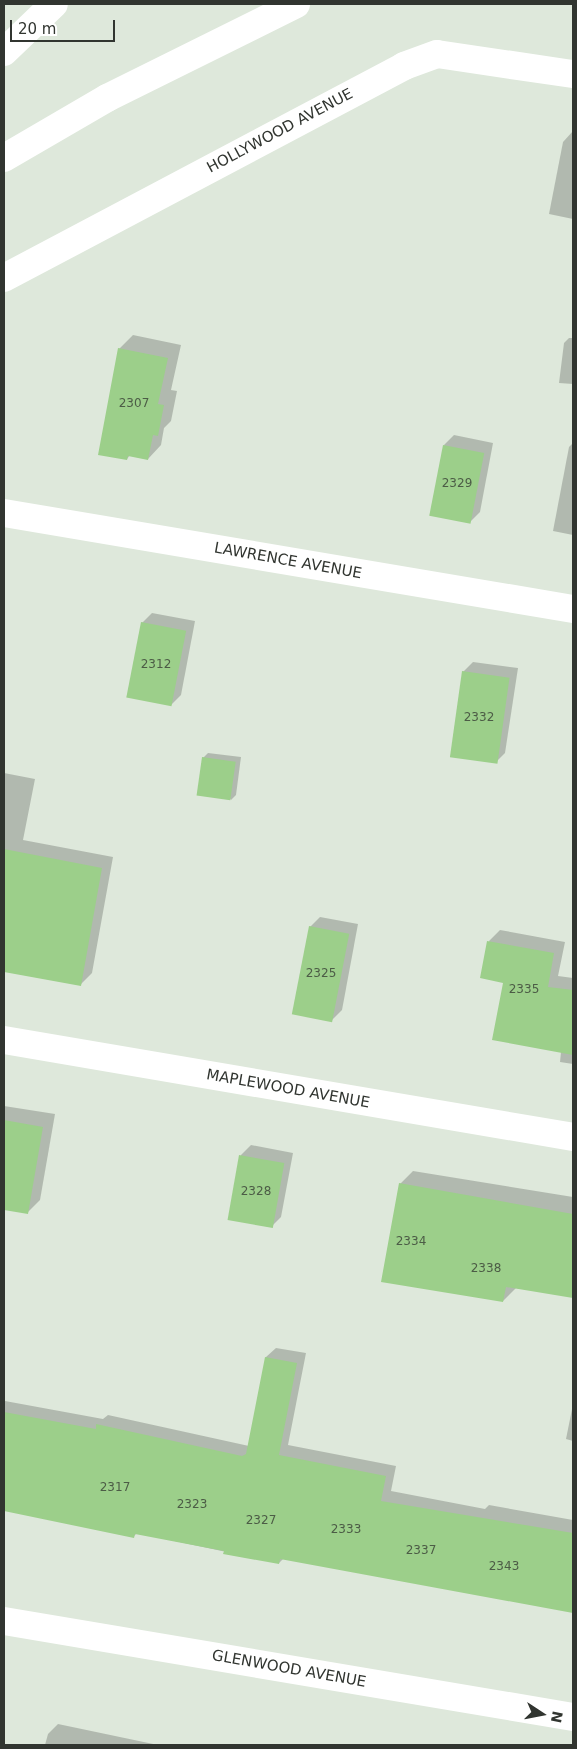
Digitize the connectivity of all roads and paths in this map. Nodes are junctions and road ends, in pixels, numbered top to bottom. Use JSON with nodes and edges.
{"nodes":[{"id":1,"x":54,"y":4,"type":"edge"},
{"id":2,"x":296,"y":4,"type":"edge"},
{"id":3,"x":4,"y":52,"type":"edge"},
{"id":4,"x":573,"y":74,"type":"edge"},
{"id":5,"x":4,"y":158,"type":"edge"},
{"id":6,"x":4,"y":278,"type":"edge"},
{"id":7,"x":4,"y":513,"type":"edge"},
{"id":8,"x":573,"y":609,"type":"edge"},
{"id":9,"x":4,"y":1040,"type":"edge"},
{"id":10,"x":573,"y":1138,"type":"edge"},
{"id":11,"x":4,"y":1621,"type":"edge"},
{"id":12,"x":573,"y":1717,"type":"edge"}],
"edges":[{"from":1,"to":3,"type":"main road"},
{"from":2,"to":5,"type":"main road"},
{"from":4,"to":6,"type":"main road","name":"HOLLYWOOD AVENUE"},
{"from":7,"to":8,"type":"main road","name":"LAWRENCE AVENUE"},
{"from":9,"to":10,"type":"main road","name":"MAPLEWOOD AVENUE"},
{"from":11,"to":12,"type":"main road","name":"GLENWOOD AVENUE"}]}
